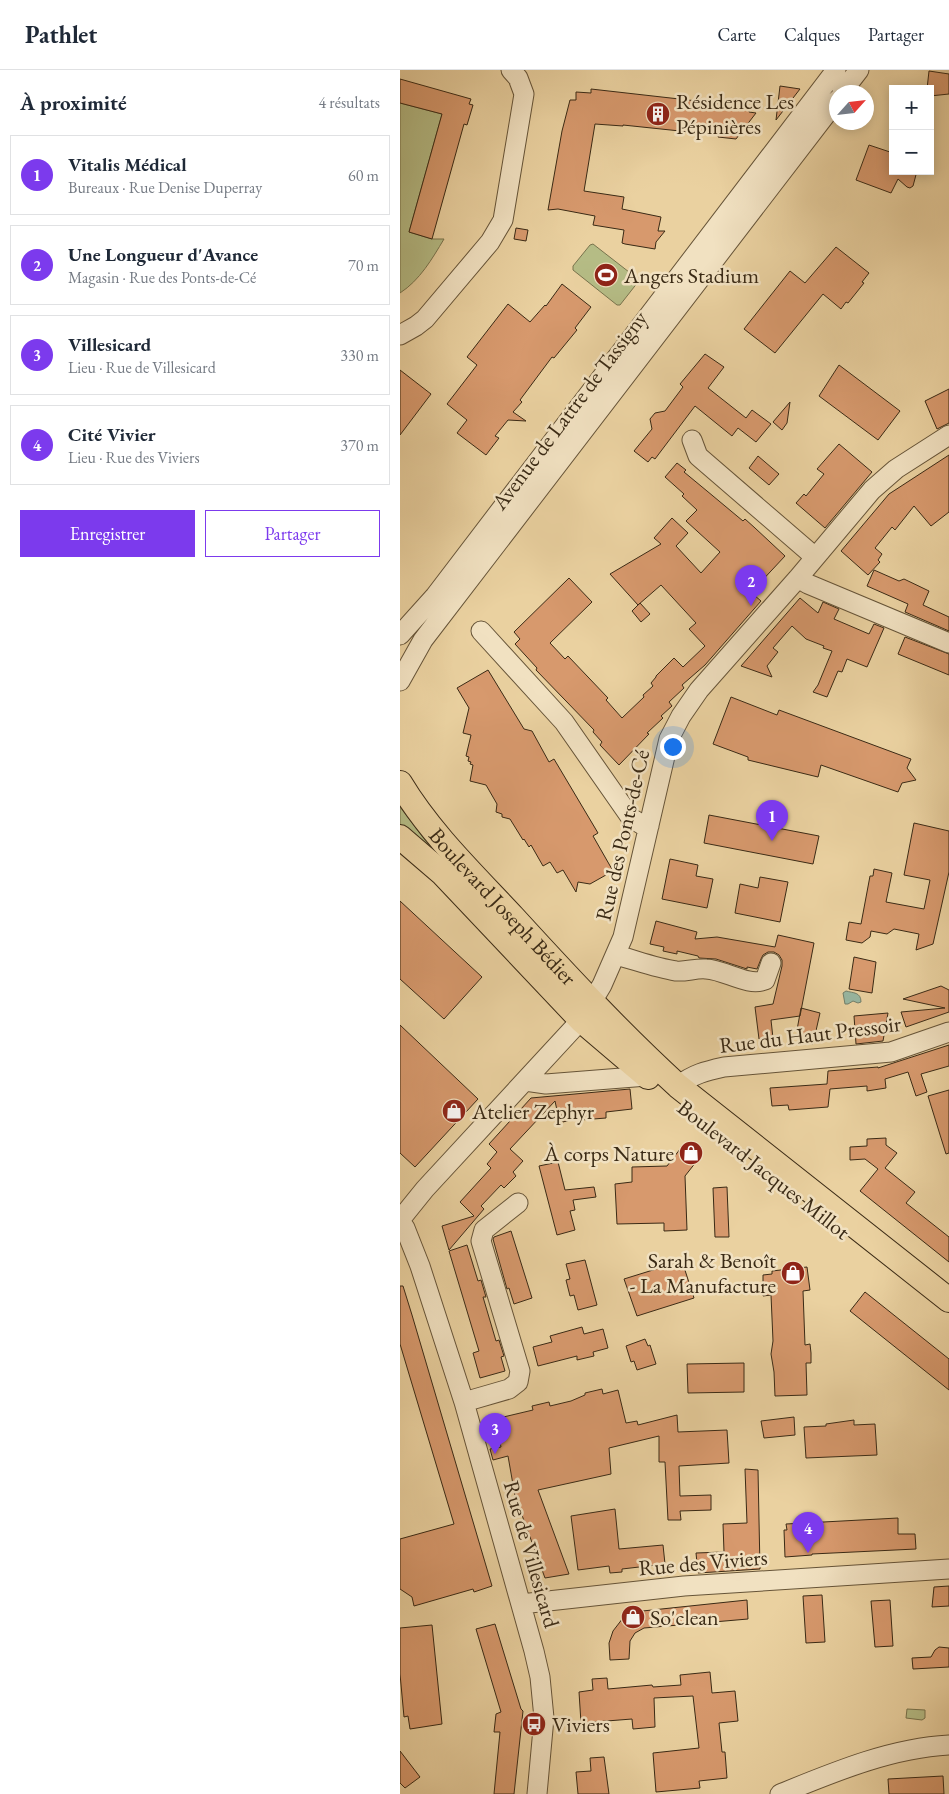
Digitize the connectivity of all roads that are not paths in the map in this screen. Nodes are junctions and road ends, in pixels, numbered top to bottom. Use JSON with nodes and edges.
{"nodes":[{"id":1,"x":512,"y":70,"type":"edge"},
{"id":2,"x":836,"y":70,"type":"edge"},
{"id":3,"x":860,"y":70,"type":"edge"},
{"id":4,"x":848,"y":85,"type":"edge"},
{"id":5,"x":829,"y":109,"type":"edge"},
{"id":6,"x":400,"y":335,"type":"edge"},
{"id":7,"x":949,"y":436,"type":"edge"},
{"id":8,"x":692,"y":440,"type":"dead end"},
{"id":9,"x":815,"y":557,"type":"junction"},
{"id":10,"x":798,"y":578,"type":"junction"},
{"id":11,"x":481,"y":631,"type":"dead end"},
{"id":12,"x":400,"y":635,"type":"edge"},
{"id":13,"x":949,"y":643,"type":"edge"},
{"id":14,"x":400,"y":682,"type":"edge"},
{"id":15,"x":400,"y":783,"type":"edge"},
{"id":16,"x":649,"y":826,"type":"junction"},
{"id":17,"x":400,"y":837,"type":"edge"},
{"id":18,"x":616,"y":955,"type":"junction"},
{"id":19,"x":771,"y":964,"type":"dead end"},
{"id":20,"x":587,"y":1011,"type":"junction"},
{"id":21,"x":949,"y":1032,"type":"edge"},
{"id":22,"x":647,"y":1076,"type":"junction"},
{"id":23,"x":525,"y":1081,"type":"junction"},
{"id":24,"x":678,"y":1086,"type":"junction"},
{"id":25,"x":518,"y":1203,"type":"dead end"},
{"id":26,"x":400,"y":1220,"type":"edge"},
{"id":27,"x":949,"y":1300,"type":"edge"},
{"id":28,"x":949,"y":1316,"type":"edge"},
{"id":29,"x":464,"y":1402,"type":"junction"},
{"id":30,"x":949,"y":1569,"type":"edge"},
{"id":31,"x":522,"y":1604,"type":"junction"},
{"id":32,"x":949,"y":1745,"type":"edge"},
{"id":33,"x":537,"y":1794,"type":"edge"},
{"id":34,"x":780,"y":1794,"type":"edge"}],
"edges":[{"from":1,"to":6,"type":"street"},
{"from":2,"to":12,"type":"street","name":"Avenue de Lattre de Tassigny"},
{"from":3,"to":4,"type":"street"},
{"from":5,"to":14,"type":"street","name":"Avenue de Lattre de Tassigny"},
{"from":7,"to":9,"type":"street","name":"Rue des Ponts-de-Cé"},
{"from":8,"to":9,"type":"street"},
{"from":9,"to":10,"type":"street","name":"Rue des Ponts-de-Cé"},
{"from":10,"to":13,"type":"street"},
{"from":10,"to":16,"type":"street","name":"Rue des Ponts-de-Cé"},
{"from":11,"to":16,"type":"street"},
{"from":15,"to":20,"type":"main road","name":"Boulevard Joseph Bédier"},
{"from":16,"to":18,"type":"street","name":"Rue des Ponts-de-Cé"},
{"from":17,"to":20,"type":"main road","name":"Boulevard Joseph Bédier"},
{"from":18,"to":19,"type":"street"},
{"from":18,"to":20,"type":"street","name":"Rue des Ponts-de-Cé"},
{"from":20,"to":22,"type":"main road","name":"Boulevard Jacques Millot"},
{"from":20,"to":23,"type":"street","name":"Rue des Ponts-de-Cé"},
{"from":20,"to":24,"type":"main road","name":"Boulevard Jacques Millot"},
{"from":21,"to":24,"type":"street","name":"Rue du Haut Pressoir"},
{"from":22,"to":23,"type":"street"},
{"from":22,"to":28,"type":"main road","name":"Boulevard Jacques Millot"},
{"from":23,"to":26,"type":"street","name":"Rue des Ponts-de-Cé"},
{"from":24,"to":27,"type":"main road","name":"Boulevard Jacques Millot"},
{"from":25,"to":29,"type":"street"},
{"from":26,"to":29,"type":"street","name":"Rue de Villesicard"},
{"from":29,"to":31,"type":"street","name":"Rue de Villesicard"},
{"from":30,"to":31,"type":"street","name":"Rue des Viviers"},
{"from":31,"to":33,"type":"street","name":"Rue de Villesicard"},
{"from":32,"to":34,"type":"street"}]}
